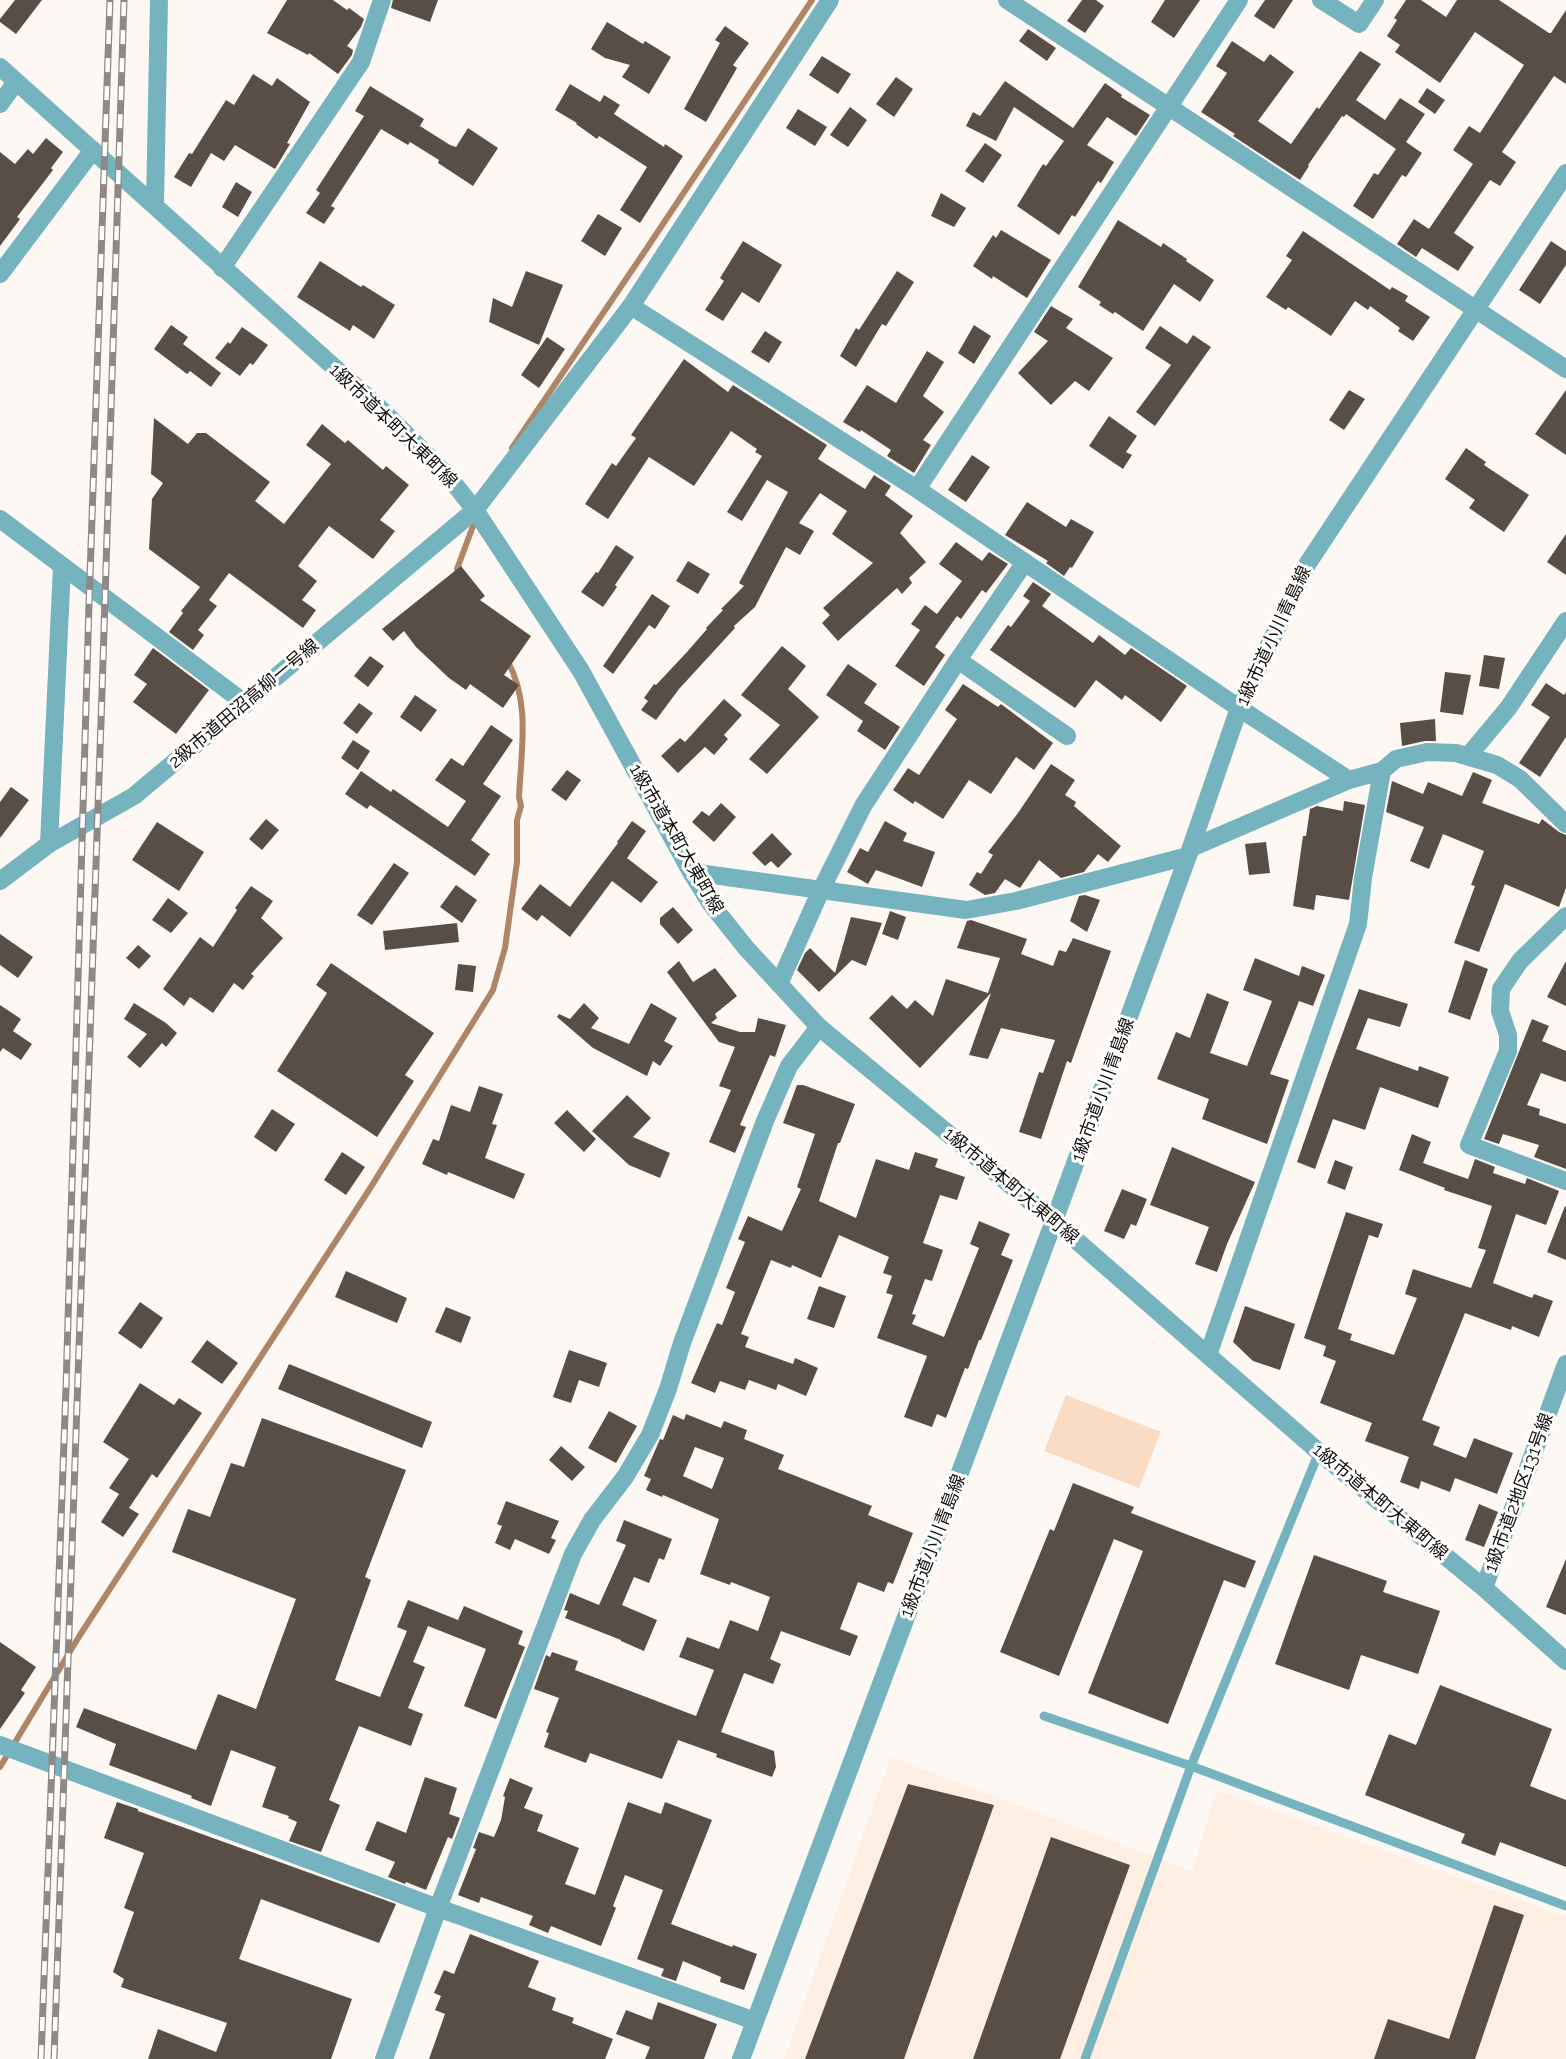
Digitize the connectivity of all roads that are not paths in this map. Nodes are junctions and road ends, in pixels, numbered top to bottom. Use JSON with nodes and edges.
{"nodes":[{"id":1,"x":159,"y":0,"type":"edge"},
{"id":2,"x":382,"y":0,"type":"edge"},
{"id":3,"x":830,"y":0,"type":"edge"},
{"id":4,"x":1007,"y":0,"type":"edge"},
{"id":5,"x":1239,"y":0,"type":"edge"},
{"id":6,"x":1321,"y":0,"type":"edge"},
{"id":7,"x":1375,"y":0,"type":"edge"},
{"id":8,"x":0,"y":67,"type":"edge"},
{"id":9,"x":16,"y":82,"type":"junction"},
{"id":10,"x":0,"y":104,"type":"edge"},
{"id":11,"x":1168,"y":106,"type":"junction"},
{"id":12,"x":93,"y":150,"type":"junction"},
{"id":13,"x":1566,"y":173,"type":"edge"},
{"id":14,"x":155,"y":204,"type":"junction"},
{"id":15,"x":222,"y":268,"type":"junction"},
{"id":16,"x":0,"y":274,"type":"edge"},
{"id":17,"x":631,"y":306,"type":"junction"},
{"id":18,"x":1476,"y":309,"type":"junction"},
{"id":19,"x":1566,"y":369,"type":"edge"},
{"id":20,"x":916,"y":489,"type":"junction"},
{"id":21,"x":475,"y":510,"type":"junction"},
{"id":22,"x":0,"y":519,"type":"edge"},
{"id":23,"x":1025,"y":562,"type":"junction"},
{"id":24,"x":62,"y":566,"type":"junction"},
{"id":25,"x":1566,"y":621,"type":"edge"},
{"id":26,"x":958,"y":660,"type":"junction"},
{"id":27,"x":246,"y":704,"type":"junction"},
{"id":28,"x":1239,"y":708,"type":"junction"},
{"id":29,"x":1067,"y":736,"type":"dead end"},
{"id":30,"x":1469,"y":755,"type":"junction"},
{"id":31,"x":1382,"y":771,"type":"junction"},
{"id":32,"x":1349,"y":780,"type":"junction"},
{"id":33,"x":1566,"y":824,"type":"edge"},
{"id":34,"x":49,"y":844,"type":"junction"},
{"id":35,"x":1190,"y":852,"type":"junction"},
{"id":36,"x":691,"y":872,"type":"junction"},
{"id":37,"x":0,"y":880,"type":"edge"},
{"id":38,"x":821,"y":890,"type":"junction"},
{"id":39,"x":1566,"y":916,"type":"edge"},
{"id":40,"x":779,"y":984,"type":"junction"},
{"id":41,"x":819,"y":1027,"type":"junction"},
{"id":42,"x":1566,"y":1181,"type":"edge"},
{"id":43,"x":1054,"y":1221,"type":"junction"},
{"id":44,"x":1208,"y":1355,"type":"junction"},
{"id":45,"x":1566,"y":1364,"type":"edge"},
{"id":46,"x":1319,"y":1452,"type":"junction"},
{"id":47,"x":1484,"y":1588,"type":"junction"},
{"id":48,"x":1566,"y":1661,"type":"edge"},
{"id":49,"x":1044,"y":1716,"type":"dead end"},
{"id":50,"x":0,"y":1745,"type":"edge"},
{"id":51,"x":1191,"y":1766,"type":"junction"},
{"id":52,"x":1566,"y":1906,"type":"edge"},
{"id":53,"x":438,"y":1908,"type":"junction"},
{"id":54,"x":755,"y":2021,"type":"junction"},
{"id":55,"x":384,"y":2059,"type":"edge"},
{"id":56,"x":741,"y":2059,"type":"edge"},
{"id":57,"x":1085,"y":2059,"type":"edge"}],
"edges":[{"from":1,"to":14,"type":"street"},
{"from":2,"to":15,"type":"street"},
{"from":3,"to":17,"type":"street","name":"2級市道田沼高柳一号線"},
{"from":4,"to":11,"type":"street"},
{"from":5,"to":11,"type":"street"},
{"from":6,"to":7,"type":"street"},
{"from":8,"to":9,"type":"street","name":"1級市道本町大東町線"},
{"from":9,"to":10,"type":"street"},
{"from":9,"to":12,"type":"street","name":"1級市道本町大東町線"},
{"from":11,"to":18,"type":"street"},
{"from":11,"to":20,"type":"street"},
{"from":12,"to":14,"type":"street","name":"1級市道本町大東町線"},
{"from":12,"to":16,"type":"street"},
{"from":13,"to":18,"type":"street","name":"1級市道小川青島線"},
{"from":14,"to":15,"type":"street","name":"1級市道本町大東町線"},
{"from":15,"to":21,"type":"street","name":"1級市道本町大東町線"},
{"from":17,"to":20,"type":"street"},
{"from":17,"to":21,"type":"street","name":"2級市道田沼高柳一号線"},
{"from":18,"to":19,"type":"street"},
{"from":18,"to":28,"type":"street","name":"1級市道小川青島線"},
{"from":20,"to":23,"type":"street"},
{"from":21,"to":27,"type":"street","name":"2級市道田沼高柳一号線"},
{"from":21,"to":36,"type":"street","name":"1級市道本町大東町線"},
{"from":22,"to":24,"type":"street"},
{"from":23,"to":26,"type":"street"},
{"from":23,"to":28,"type":"street"},
{"from":24,"to":27,"type":"street"},
{"from":24,"to":34,"type":"street"},
{"from":25,"to":30,"type":"street"},
{"from":26,"to":29,"type":"street"},
{"from":26,"to":38,"type":"street"},
{"from":27,"to":34,"type":"street","name":"2級市道田沼高柳一号線"},
{"from":28,"to":32,"type":"street"},
{"from":28,"to":35,"type":"street","name":"1級市道小川青島線"},
{"from":30,"to":31,"type":"street"},
{"from":30,"to":33,"type":"street"},
{"from":31,"to":32,"type":"street"},
{"from":31,"to":44,"type":"street"},
{"from":32,"to":35,"type":"street"},
{"from":34,"to":37,"type":"street","name":"2級市道田沼高柳一号線"},
{"from":35,"to":38,"type":"street"},
{"from":35,"to":43,"type":"street","name":"1級市道小川青島線"},
{"from":36,"to":38,"type":"street"},
{"from":36,"to":40,"type":"street","name":"1級市道本町大東町線"},
{"from":38,"to":40,"type":"street"},
{"from":39,"to":42,"type":"street"},
{"from":40,"to":41,"type":"street","name":"1級市道本町大東町線"},
{"from":41,"to":43,"type":"street","name":"1級市道本町大東町線"},
{"from":41,"to":53,"type":"street"},
{"from":43,"to":44,"type":"street","name":"1級市道本町大東町線"},
{"from":43,"to":54,"type":"street","name":"1級市道小川青島線"},
{"from":44,"to":46,"type":"street","name":"1級市道本町大東町線"},
{"from":45,"to":47,"type":"street","name":"1級市道2地区131号線"},
{"from":46,"to":47,"type":"street","name":"1級市道本町大東町線"},
{"from":46,"to":51,"type":"lane"},
{"from":47,"to":48,"type":"street","name":"1級市道本町大東町線"},
{"from":49,"to":51,"type":"lane"},
{"from":50,"to":53,"type":"street"},
{"from":51,"to":52,"type":"lane"},
{"from":51,"to":57,"type":"lane"},
{"from":53,"to":54,"type":"street"},
{"from":53,"to":55,"type":"street"},
{"from":54,"to":56,"type":"street","name":"1級市道小川青島線"}]}
